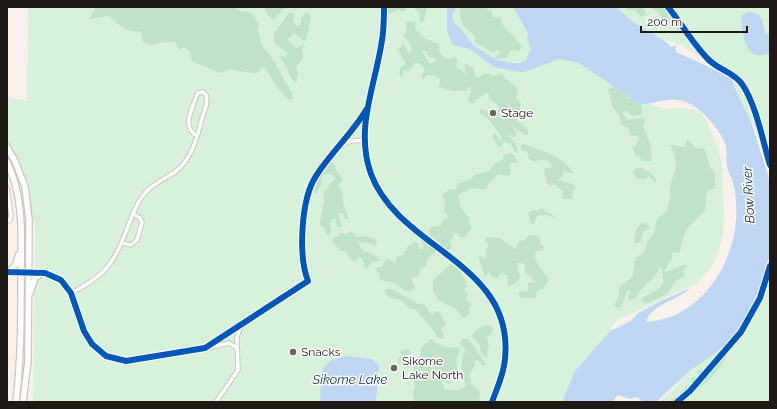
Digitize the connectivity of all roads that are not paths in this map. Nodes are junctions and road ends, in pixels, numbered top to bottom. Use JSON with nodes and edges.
{"nodes":[{"id":1,"x":384,"y":7,"type":"edge"},
{"id":2,"x":197,"y":136,"type":"junction"},
{"id":3,"x":365,"y":140,"type":"dead end"},
{"id":4,"x":340,"y":146,"type":"junction"},
{"id":5,"x":7,"y":147,"type":"edge"},
{"id":6,"x":7,"y":162,"type":"edge"},
{"id":7,"x":7,"y":188,"type":"edge"},
{"id":8,"x":133,"y":214,"type":"junction"},
{"id":9,"x":7,"y":222,"type":"edge"},
{"id":10,"x":122,"y":243,"type":"junction"},
{"id":11,"x":21,"y":246,"type":"junction"},
{"id":12,"x":8,"y":272,"type":"edge"},
{"id":13,"x":21,"y":272,"type":"junction"},
{"id":14,"x":28,"y":272,"type":"junction"},
{"id":15,"x":42,"y":273,"type":"junction"},
{"id":16,"x":71,"y":293,"type":"junction"},
{"id":17,"x":28,"y":299,"type":"junction"},
{"id":18,"x":242,"y":325,"type":"junction"},
{"id":19,"x":205,"y":348,"type":"junction"},
{"id":20,"x":238,"y":351,"type":"junction"},
{"id":21,"x":16,"y":402,"type":"edge"},
{"id":22,"x":23,"y":402,"type":"edge"},
{"id":23,"x":216,"y":402,"type":"edge"}],
"edges":[{"from":1,"to":4,"type":"street"},
{"from":2,"to":2,"type":"street"},
{"from":2,"to":8,"type":"street"},
{"from":3,"to":4,"type":"street"},
{"from":4,"to":18,"type":"street"},
{"from":5,"to":14,"type":"main road"},
{"from":6,"to":11,"type":"main road"},
{"from":7,"to":9,"type":"street"},
{"from":8,"to":10,"type":"street"},
{"from":8,"to":10,"type":"street"},
{"from":10,"to":16,"type":"street"},
{"from":11,"to":12,"type":"main road"},
{"from":11,"to":13,"type":"main road"},
{"from":12,"to":13,"type":"street"},
{"from":13,"to":14,"type":"street"},
{"from":13,"to":21,"type":"main road"},
{"from":14,"to":15,"type":"street"},
{"from":14,"to":17,"type":"main road"},
{"from":15,"to":16,"type":"street"},
{"from":15,"to":17,"type":"main road"},
{"from":16,"to":19,"type":"street"},
{"from":17,"to":22,"type":"main road"},
{"from":18,"to":19,"type":"street"},
{"from":18,"to":20,"type":"street"},
{"from":19,"to":20,"type":"street"},
{"from":20,"to":23,"type":"street"}]}
